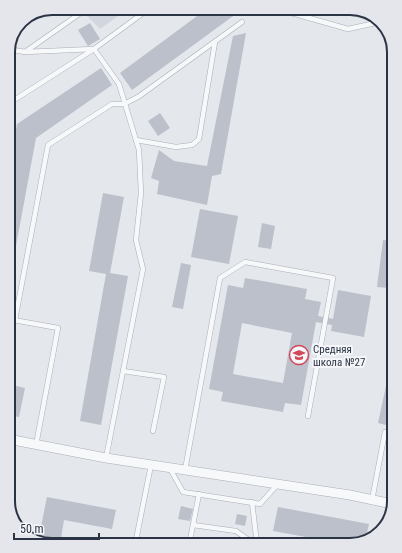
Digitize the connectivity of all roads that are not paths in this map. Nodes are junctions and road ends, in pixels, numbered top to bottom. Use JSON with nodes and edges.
{"nodes":[{"id":1,"x":78,"y":15,"type":"edge"},
{"id":2,"x":140,"y":15,"type":"edge"},
{"id":3,"x":299,"y":15,"type":"edge"},
{"id":4,"x":242,"y":22,"type":"dead end"},
{"id":5,"x":373,"y":24,"type":"edge"},
{"id":6,"x":215,"y":42,"type":"junction"},
{"id":7,"x":94,"y":49,"type":"junction"},
{"id":8,"x":15,"y":50,"type":"edge"},
{"id":9,"x":25,"y":52,"type":"junction"},
{"id":10,"x":15,"y":100,"type":"edge"},
{"id":11,"x":124,"y":104,"type":"junction"},
{"id":12,"x":136,"y":140,"type":"junction"},
{"id":13,"x":15,"y":320,"type":"joint"},
{"id":14,"x":123,"y":371,"type":"junction"},
{"id":15,"x":308,"y":416,"type":"dead end"},
{"id":16,"x":153,"y":431,"type":"dead end"},
{"id":17,"x":385,"y":432,"type":"dead end"},
{"id":18,"x":15,"y":440,"type":"edge"},
{"id":19,"x":36,"y":445,"type":"junction"},
{"id":20,"x":106,"y":458,"type":"junction"},
{"id":21,"x":151,"y":465,"type":"junction"},
{"id":22,"x":169,"y":467,"type":"junction"},
{"id":23,"x":185,"y":470,"type":"junction"},
{"id":24,"x":278,"y":484,"type":"junction"},
{"id":25,"x":199,"y":494,"type":"junction"},
{"id":26,"x":372,"y":500,"type":"junction"},
{"id":27,"x":252,"y":502,"type":"junction"},
{"id":28,"x":387,"y":503,"type":"edge"},
{"id":29,"x":193,"y":525,"type":"junction"},
{"id":30,"x":136,"y":538,"type":"edge"},
{"id":31,"x":190,"y":538,"type":"edge"},
{"id":32,"x":246,"y":538,"type":"edge"},
{"id":33,"x":259,"y":538,"type":"edge"}],
"edges":[{"from":1,"to":9,"type":"lane"},
{"from":2,"to":7,"type":"lane"},
{"from":3,"to":5,"type":"lane"},
{"from":4,"to":6,"type":"lane"},
{"from":6,"to":11,"type":"lane"},
{"from":6,"to":12,"type":"lane"},
{"from":7,"to":9,"type":"lane"},
{"from":7,"to":10,"type":"lane"},
{"from":7,"to":11,"type":"lane"},
{"from":8,"to":9,"type":"lane"},
{"from":11,"to":12,"type":"lane"},
{"from":11,"to":13,"type":"lane"},
{"from":12,"to":14,"type":"lane"},
{"from":13,"to":19,"type":"lane"},
{"from":14,"to":16,"type":"lane"},
{"from":14,"to":20,"type":"lane"},
{"from":15,"to":23,"type":"lane"},
{"from":17,"to":26,"type":"lane"},
{"from":18,"to":19,"type":"street"},
{"from":19,"to":20,"type":"street"},
{"from":20,"to":21,"type":"street"},
{"from":21,"to":22,"type":"street"},
{"from":21,"to":30,"type":"lane"},
{"from":22,"to":23,"type":"street"},
{"from":22,"to":25,"type":"lane"},
{"from":23,"to":24,"type":"street"},
{"from":24,"to":26,"type":"street"},
{"from":24,"to":27,"type":"lane"},
{"from":25,"to":27,"type":"lane"},
{"from":25,"to":29,"type":"lane"},
{"from":26,"to":28,"type":"street"},
{"from":27,"to":33,"type":"lane"},
{"from":29,"to":31,"type":"lane"},
{"from":29,"to":32,"type":"lane"}]}
